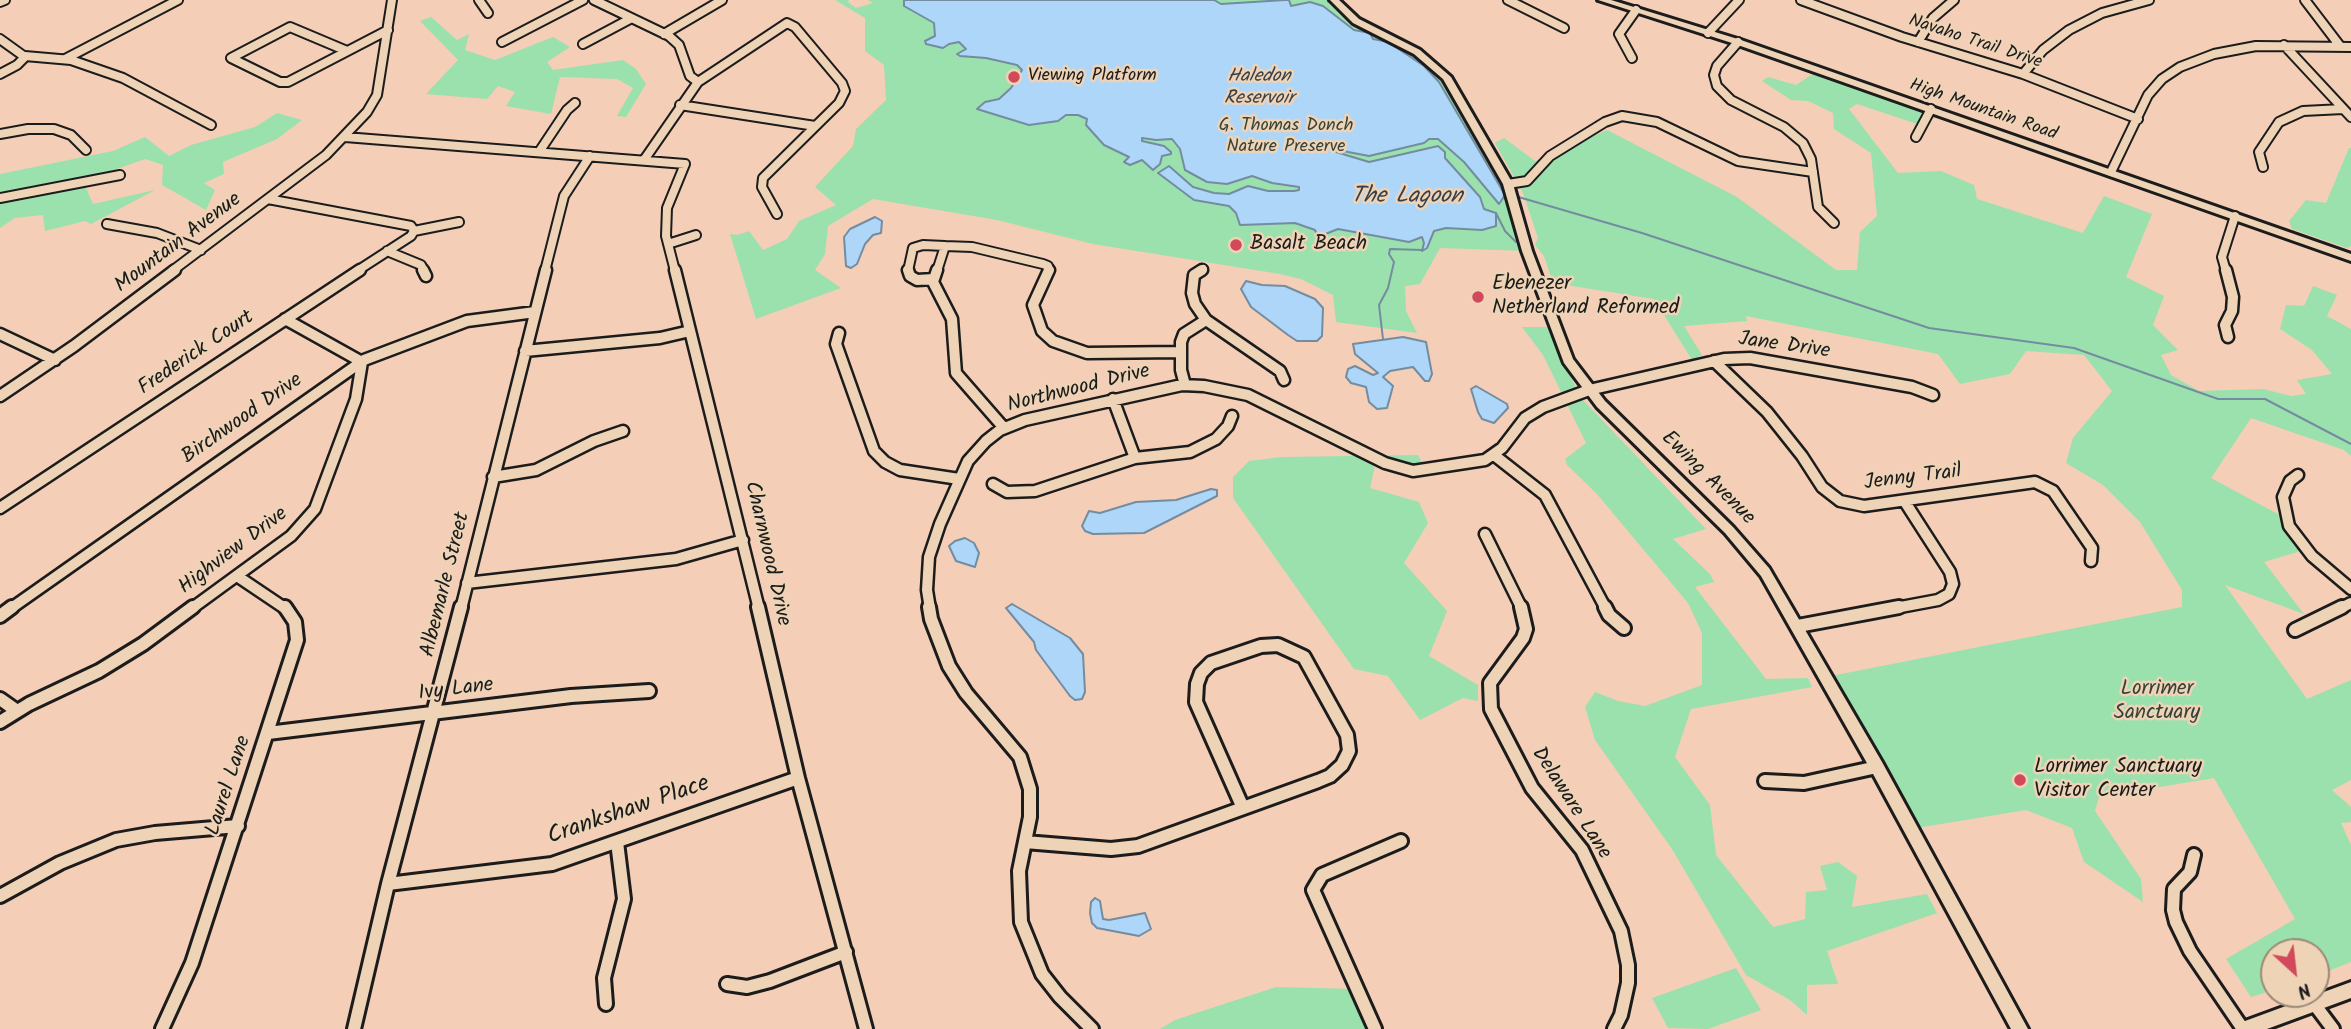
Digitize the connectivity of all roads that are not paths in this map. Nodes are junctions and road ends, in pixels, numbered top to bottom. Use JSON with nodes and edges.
{"nodes":[{"id":1,"x":5,"y":0,"type":"edge"},
{"id":2,"x":178,"y":0,"type":"edge"},
{"id":3,"x":392,"y":0,"type":"edge"},
{"id":4,"x":479,"y":0,"type":"edge"},
{"id":5,"x":583,"y":0,"type":"edge"},
{"id":6,"x":594,"y":0,"type":"edge"},
{"id":7,"x":722,"y":0,"type":"edge"},
{"id":8,"x":1334,"y":0,"type":"edge"},
{"id":9,"x":1508,"y":0,"type":"edge"},
{"id":10,"x":1602,"y":0,"type":"edge"},
{"id":11,"x":1739,"y":0,"type":"edge"},
{"id":12,"x":1801,"y":0,"type":"edge"},
{"id":13,"x":1954,"y":0,"type":"edge"},
{"id":14,"x":2150,"y":0,"type":"edge"},
{"id":15,"x":2305,"y":0,"type":"edge"},
{"id":16,"x":0,"y":2,"type":"edge"},
{"id":17,"x":1636,"y":10,"type":"junction"},
{"id":18,"x":488,"y":13,"type":"dead end"},
{"id":19,"x":630,"y":19,"type":"junction"},
{"id":20,"x":1564,"y":28,"type":"dead end"},
{"id":21,"x":388,"y":30,"type":"junction"},
{"id":22,"x":1708,"y":33,"type":"junction"},
{"id":23,"x":664,"y":34,"type":"junction"},
{"id":24,"x":0,"y":38,"type":"edge"},
{"id":25,"x":502,"y":42,"type":"dead end"},
{"id":26,"x":1738,"y":42,"type":"junction"},
{"id":27,"x":1918,"y":42,"type":"junction"},
{"id":28,"x":583,"y":44,"type":"dead end"},
{"id":29,"x":2284,"y":44,"type":"junction"},
{"id":30,"x":2340,"y":46,"type":"junction"},
{"id":31,"x":2351,"y":47,"type":"edge"},
{"id":32,"x":347,"y":51,"type":"junction"},
{"id":33,"x":24,"y":56,"type":"junction"},
{"id":34,"x":1632,"y":58,"type":"dead end"},
{"id":35,"x":65,"y":60,"type":"junction"},
{"id":36,"x":0,"y":74,"type":"edge"},
{"id":37,"x":2023,"y":74,"type":"junction"},
{"id":38,"x":698,"y":82,"type":"junction"},
{"id":39,"x":575,"y":103,"type":"dead end"},
{"id":40,"x":680,"y":105,"type":"junction"},
{"id":41,"x":1931,"y":109,"type":"junction"},
{"id":42,"x":2343,"y":109,"type":"junction"},
{"id":43,"x":2351,"y":117,"type":"edge"},
{"id":44,"x":2138,"y":118,"type":"junction"},
{"id":45,"x":211,"y":125,"type":"dead end"},
{"id":46,"x":815,"y":127,"type":"junction"},
{"id":47,"x":0,"y":134,"type":"edge"},
{"id":48,"x":345,"y":137,"type":"junction"},
{"id":49,"x":1916,"y":137,"type":"dead end"},
{"id":50,"x":86,"y":150,"type":"dead end"},
{"id":51,"x":539,"y":152,"type":"junction"},
{"id":52,"x":590,"y":156,"type":"junction"},
{"id":53,"x":644,"y":160,"type":"junction"},
{"id":54,"x":2263,"y":166,"type":"dead end"},
{"id":55,"x":1812,"y":172,"type":"junction"},
{"id":56,"x":2111,"y":172,"type":"junction"},
{"id":57,"x":120,"y":175,"type":"dead end"},
{"id":58,"x":1511,"y":191,"type":"junction"},
{"id":59,"x":0,"y":198,"type":"edge"},
{"id":60,"x":268,"y":199,"type":"junction"},
{"id":61,"x":777,"y":214,"type":"dead end"},
{"id":62,"x":2235,"y":216,"type":"junction"},
{"id":63,"x":459,"y":222,"type":"dead end"},
{"id":64,"x":1834,"y":223,"type":"dead end"},
{"id":65,"x":107,"y":224,"type":"dead end"},
{"id":66,"x":414,"y":231,"type":"junction"},
{"id":67,"x":696,"y":235,"type":"dead end"},
{"id":68,"x":668,"y":244,"type":"junction"},
{"id":69,"x":945,"y":246,"type":"junction"},
{"id":70,"x":201,"y":250,"type":"junction"},
{"id":71,"x":387,"y":251,"type":"junction"},
{"id":72,"x":2351,"y":258,"type":"edge"},
{"id":73,"x":1203,"y":269,"type":"dead end"},
{"id":74,"x":426,"y":276,"type":"dead end"},
{"id":75,"x":932,"y":280,"type":"junction"},
{"id":76,"x":535,"y":312,"type":"junction"},
{"id":77,"x":285,"y":319,"type":"junction"},
{"id":78,"x":1206,"y":320,"type":"junction"},
{"id":79,"x":690,"y":331,"type":"junction"},
{"id":80,"x":839,"y":332,"type":"dead end"},
{"id":81,"x":0,"y":334,"type":"edge"},
{"id":82,"x":2228,"y":337,"type":"dead end"},
{"id":83,"x":525,"y":351,"type":"junction"},
{"id":84,"x":1180,"y":352,"type":"junction"},
{"id":85,"x":55,"y":360,"type":"junction"},
{"id":86,"x":1714,"y":361,"type":"junction"},
{"id":87,"x":362,"y":362,"type":"junction"},
{"id":88,"x":1284,"y":380,"type":"dead end"},
{"id":89,"x":1185,"y":386,"type":"junction"},
{"id":90,"x":1589,"y":390,"type":"junction"},
{"id":91,"x":1933,"y":395,"type":"dead end"},
{"id":92,"x":0,"y":396,"type":"edge"},
{"id":93,"x":1113,"y":400,"type":"junction"},
{"id":94,"x":1232,"y":416,"type":"dead end"},
{"id":95,"x":1004,"y":428,"type":"junction"},
{"id":96,"x":623,"y":432,"type":"dead end"},
{"id":97,"x":1494,"y":455,"type":"junction"},
{"id":98,"x":1135,"y":458,"type":"junction"},
{"id":99,"x":2298,"y":475,"type":"dead end"},
{"id":100,"x":494,"y":477,"type":"junction"},
{"id":101,"x":959,"y":479,"type":"junction"},
{"id":102,"x":993,"y":484,"type":"dead end"},
{"id":103,"x":1905,"y":502,"type":"junction"},
{"id":104,"x":0,"y":508,"type":"edge"},
{"id":105,"x":1485,"y":534,"type":"dead end"},
{"id":106,"x":743,"y":541,"type":"junction"},
{"id":107,"x":2091,"y":561,"type":"dead end"},
{"id":108,"x":237,"y":576,"type":"junction"},
{"id":109,"x":467,"y":583,"type":"junction"},
{"id":110,"x":2351,"y":589,"type":"edge"},
{"id":111,"x":2351,"y":603,"type":"edge"},
{"id":112,"x":0,"y":616,"type":"edge"},
{"id":113,"x":1798,"y":626,"type":"junction"},
{"id":114,"x":1624,"y":628,"type":"dead end"},
{"id":115,"x":2295,"y":630,"type":"dead end"},
{"id":116,"x":649,"y":691,"type":"dead end"},
{"id":117,"x":0,"y":699,"type":"edge"},
{"id":118,"x":18,"y":711,"type":"junction"},
{"id":119,"x":435,"y":712,"type":"junction"},
{"id":120,"x":0,"y":722,"type":"edge"},
{"id":121,"x":268,"y":733,"type":"junction"},
{"id":122,"x":1877,"y":767,"type":"junction"},
{"id":123,"x":798,"y":778,"type":"junction"},
{"id":124,"x":1765,"y":782,"type":"dead end"},
{"id":125,"x":1243,"y":808,"type":"junction"},
{"id":126,"x":238,"y":826,"type":"junction"},
{"id":127,"x":1401,"y":841,"type":"dead end"},
{"id":128,"x":617,"y":842,"type":"junction"},
{"id":129,"x":1026,"y":842,"type":"junction"},
{"id":130,"x":2194,"y":855,"type":"dead end"},
{"id":131,"x":388,"y":884,"type":"junction"},
{"id":132,"x":0,"y":896,"type":"edge"},
{"id":133,"x":846,"y":952,"type":"junction"},
{"id":134,"x":727,"y":984,"type":"dead end"},
{"id":135,"x":2351,"y":990,"type":"edge"},
{"id":136,"x":2330,"y":998,"type":"edge"},
{"id":137,"x":606,"y":1004,"type":"dead end"},
{"id":138,"x":2304,"y":1008,"type":"edge"},
{"id":139,"x":2318,"y":1008,"type":"edge"},
{"id":140,"x":162,"y":1029,"type":"edge"},
{"id":141,"x":354,"y":1029,"type":"edge"},
{"id":142,"x":866,"y":1029,"type":"edge"},
{"id":143,"x":1092,"y":1029,"type":"edge"},
{"id":144,"x":1375,"y":1029,"type":"edge"},
{"id":145,"x":1614,"y":1029,"type":"edge"},
{"id":146,"x":2020,"y":1029,"type":"edge"},
{"id":147,"x":2244,"y":1029,"type":"edge"},
{"id":148,"x":2333,"y":1029,"type":"edge"}],
"edges":[{"from":1,"to":16,"type":"street"},
{"from":2,"to":35,"type":"street"},
{"from":3,"to":21,"type":"street"},
{"from":4,"to":18,"type":"street"},
{"from":5,"to":25,"type":"street"},
{"from":6,"to":19,"type":"street"},
{"from":7,"to":23,"type":"street"},
{"from":8,"to":58,"type":"main road","name":"Ewing Avenue"},
{"from":9,"to":20,"type":"street"},
{"from":10,"to":17,"type":"main road","name":"High Mountain Road"},
{"from":11,"to":22,"type":"street"},
{"from":12,"to":27,"type":"street","name":"Navaho Trail Drive"},
{"from":13,"to":27,"type":"street"},
{"from":14,"to":37,"type":"street"},
{"from":15,"to":30,"type":"street"},
{"from":17,"to":22,"type":"main road","name":"High Mountain Road"},
{"from":17,"to":34,"type":"street"},
{"from":19,"to":23,"type":"street"},
{"from":19,"to":28,"type":"street"},
{"from":21,"to":32,"type":"street"},
{"from":21,"to":48,"type":"street","name":"Mountain Avenue"},
{"from":22,"to":26,"type":"main road","name":"High Mountain Road"},
{"from":23,"to":38,"type":"street"},
{"from":24,"to":33,"type":"street"},
{"from":26,"to":41,"type":"main road","name":"High Mountain Road"},
{"from":26,"to":55,"type":"street"},
{"from":27,"to":37,"type":"street","name":"Navaho Trail Drive"},
{"from":29,"to":30,"type":"street"},
{"from":29,"to":42,"type":"street"},
{"from":29,"to":44,"type":"street"},
{"from":30,"to":31,"type":"street"},
{"from":32,"to":32,"type":"street"},
{"from":33,"to":35,"type":"street"},
{"from":33,"to":36,"type":"street"},
{"from":35,"to":45,"type":"street"},
{"from":37,"to":44,"type":"street","name":"Navaho Trail Drive"},
{"from":38,"to":40,"type":"street"},
{"from":38,"to":46,"type":"street"},
{"from":39,"to":51,"type":"street"},
{"from":40,"to":46,"type":"street"},
{"from":40,"to":53,"type":"street"},
{"from":41,"to":49,"type":"street"},
{"from":41,"to":56,"type":"main road","name":"High Mountain Road"},
{"from":42,"to":43,"type":"street"},
{"from":42,"to":54,"type":"street"},
{"from":44,"to":56,"type":"street"},
{"from":46,"to":61,"type":"street"},
{"from":47,"to":50,"type":"street"},
{"from":48,"to":51,"type":"street","name":"Charnwood Drive"},
{"from":48,"to":60,"type":"street","name":"Mountain Avenue"},
{"from":51,"to":52,"type":"street","name":"Charnwood Drive"},
{"from":52,"to":53,"type":"street","name":"Charnwood Drive"},
{"from":52,"to":76,"type":"street","name":"Albemarle Street"},
{"from":53,"to":68,"type":"street","name":"Charnwood Drive"},
{"from":55,"to":58,"type":"street"},
{"from":55,"to":64,"type":"street"},
{"from":56,"to":62,"type":"main road","name":"High Mountain Road"},
{"from":57,"to":59,"type":"street"},
{"from":58,"to":90,"type":"main road","name":"Ewing Avenue"},
{"from":60,"to":66,"type":"street"},
{"from":60,"to":70,"type":"street","name":"Mountain Avenue"},
{"from":62,"to":72,"type":"main road","name":"High Mountain Road"},
{"from":62,"to":82,"type":"street"},
{"from":63,"to":66,"type":"street"},
{"from":65,"to":70,"type":"street"},
{"from":66,"to":71,"type":"street","name":"Frederick Court"},
{"from":67,"to":68,"type":"street"},
{"from":68,"to":79,"type":"street","name":"Charnwood Drive"},
{"from":69,"to":75,"type":"street"},
{"from":69,"to":75,"type":"street"},
{"from":69,"to":84,"type":"street"},
{"from":70,"to":85,"type":"street","name":"Mountain Avenue"},
{"from":71,"to":74,"type":"street"},
{"from":71,"to":77,"type":"street","name":"Frederick Court"},
{"from":73,"to":78,"type":"street"},
{"from":75,"to":95,"type":"street"},
{"from":76,"to":83,"type":"street","name":"Albemarle Street"},
{"from":76,"to":87,"type":"street","name":"Birchwood Drive"},
{"from":77,"to":87,"type":"street"},
{"from":77,"to":104,"type":"street","name":"Frederick Court"},
{"from":78,"to":84,"type":"street"},
{"from":78,"to":88,"type":"street"},
{"from":79,"to":83,"type":"street"},
{"from":79,"to":106,"type":"street","name":"Charnwood Drive"},
{"from":80,"to":101,"type":"street"},
{"from":81,"to":85,"type":"street"},
{"from":83,"to":100,"type":"street","name":"Albemarle Street"},
{"from":84,"to":89,"type":"street"},
{"from":85,"to":92,"type":"street","name":"Mountain Avenue"},
{"from":86,"to":90,"type":"street","name":"Jane Drive"},
{"from":86,"to":91,"type":"street","name":"Jane Drive"},
{"from":86,"to":103,"type":"street","name":"Jenny Trail"},
{"from":87,"to":108,"type":"street","name":"Highview Drive"},
{"from":87,"to":112,"type":"street","name":"Birchwood Drive"},
{"from":89,"to":93,"type":"street","name":"Northwood Drive"},
{"from":89,"to":97,"type":"street","name":"Northwood Drive"},
{"from":90,"to":97,"type":"street","name":"Northwood Drive"},
{"from":90,"to":113,"type":"main road","name":"Ewing Avenue"},
{"from":93,"to":95,"type":"street","name":"Northwood Drive"},
{"from":93,"to":98,"type":"street"},
{"from":94,"to":98,"type":"street"},
{"from":95,"to":101,"type":"street","name":"Northwood Drive"},
{"from":96,"to":100,"type":"street"},
{"from":97,"to":114,"type":"street"},
{"from":98,"to":102,"type":"street"},
{"from":99,"to":110,"type":"street"},
{"from":100,"to":109,"type":"street","name":"Albemarle Street"},
{"from":101,"to":129,"type":"street","name":"Northwood Drive"},
{"from":103,"to":107,"type":"street","name":"Jenny Trail"},
{"from":103,"to":113,"type":"street"},
{"from":105,"to":145,"type":"street","name":"Delaware Lane"},
{"from":106,"to":109,"type":"street"},
{"from":106,"to":123,"type":"street","name":"Charnwood Drive"},
{"from":108,"to":118,"type":"street","name":"Highview Drive"},
{"from":108,"to":121,"type":"street","name":"Laurel Lane"},
{"from":109,"to":119,"type":"street","name":"Albemarle Street"},
{"from":111,"to":115,"type":"street"},
{"from":113,"to":122,"type":"main road","name":"Ewing Avenue"},
{"from":116,"to":119,"type":"street","name":"Ivy Lane"},
{"from":117,"to":118,"type":"street"},
{"from":118,"to":120,"type":"street","name":"Highview Drive"},
{"from":119,"to":121,"type":"street","name":"Ivy Lane"},
{"from":119,"to":131,"type":"street","name":"Albemarle Street"},
{"from":121,"to":126,"type":"street","name":"Laurel Lane"},
{"from":122,"to":124,"type":"street"},
{"from":122,"to":146,"type":"main road","name":"Ewing Avenue"},
{"from":123,"to":128,"type":"street","name":"Crankshaw Place"},
{"from":123,"to":133,"type":"street","name":"Charnwood Drive"},
{"from":125,"to":125,"type":"street"},
{"from":125,"to":129,"type":"street"},
{"from":126,"to":132,"type":"street"},
{"from":126,"to":140,"type":"street","name":"Laurel Lane"},
{"from":127,"to":144,"type":"street"},
{"from":128,"to":131,"type":"street","name":"Crankshaw Place"},
{"from":128,"to":137,"type":"street"},
{"from":129,"to":143,"type":"street","name":"Northwood Drive"},
{"from":130,"to":147,"type":"street"},
{"from":131,"to":141,"type":"street","name":"Albemarle Street"},
{"from":133,"to":134,"type":"street"},
{"from":133,"to":142,"type":"street","name":"Charnwood Drive"},
{"from":135,"to":136,"type":"main road"},
{"from":138,"to":147,"type":"main road"},
{"from":139,"to":148,"type":"street"}]}
